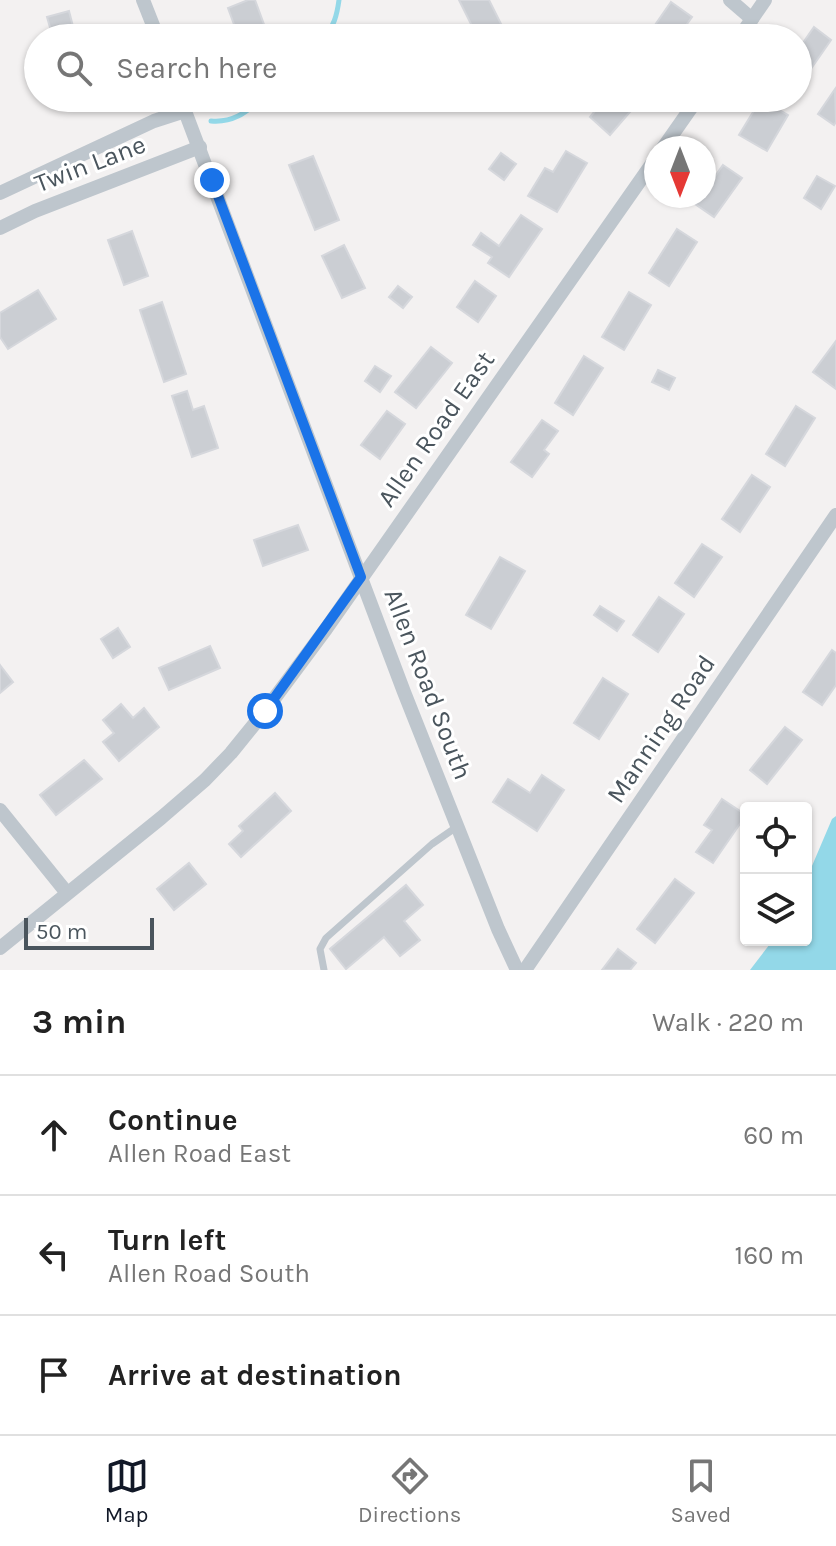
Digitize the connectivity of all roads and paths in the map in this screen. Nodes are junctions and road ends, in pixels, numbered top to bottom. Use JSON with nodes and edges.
{"nodes":[{"id":1,"x":143,"y":0,"type":"edge"},
{"id":2,"x":730,"y":0,"type":"edge"},
{"id":3,"x":765,"y":0,"type":"edge"},
{"id":4,"x":752,"y":19,"type":"junction"},
{"id":5,"x":152,"y":24,"type":"edge"},
{"id":6,"x":749,"y":24,"type":"edge"},
{"id":7,"x":169,"y":112,"type":"edge"},
{"id":8,"x":186,"y":112,"type":"edge"},
{"id":9,"x":688,"y":112,"type":"edge"},
{"id":10,"x":671,"y":136,"type":"edge"},
{"id":11,"x":200,"y":147,"type":"junction"},
{"id":12,"x":644,"y":175,"type":"edge"},
{"id":13,"x":0,"y":193,"type":"edge"},
{"id":14,"x":0,"y":228,"type":"edge"},
{"id":15,"x":836,"y":515,"type":"edge"},
{"id":16,"x":361,"y":577,"type":"junction"},
{"id":17,"x":0,"y":810,"type":"edge"},
{"id":18,"x":458,"y":826,"type":"junction"},
{"id":19,"x":67,"y":893,"type":"junction"},
{"id":20,"x":0,"y":948,"type":"edge"},
{"id":21,"x":324,"y":970,"type":"edge"},
{"id":22,"x":517,"y":970,"type":"edge"},
{"id":23,"x":525,"y":970,"type":"edge"}],
"edges":[{"from":1,"to":5,"type":"street"},
{"from":2,"to":4,"type":"street"},
{"from":3,"to":4,"type":"street"},
{"from":4,"to":6,"type":"street"},
{"from":7,"to":13,"type":"street","name":"Twin Lane"},
{"from":8,"to":11,"type":"street","name":"Allen Road South"},
{"from":9,"to":10,"type":"street"},
{"from":11,"to":14,"type":"street","name":"Twin Lane"},
{"from":11,"to":16,"type":"street","name":"Allen Road South"},
{"from":12,"to":16,"type":"street","name":"Allen Road East"},
{"from":15,"to":23,"type":"street","name":"Manning Road"},
{"from":16,"to":18,"type":"street","name":"Allen Road South"},
{"from":16,"to":19,"type":"street","name":"Allen Road East"},
{"from":17,"to":19,"type":"street"},
{"from":18,"to":21,"type":"lane"},
{"from":18,"to":22,"type":"street","name":"Allen Road South"},
{"from":19,"to":20,"type":"street","name":"Allen Road East"}]}
